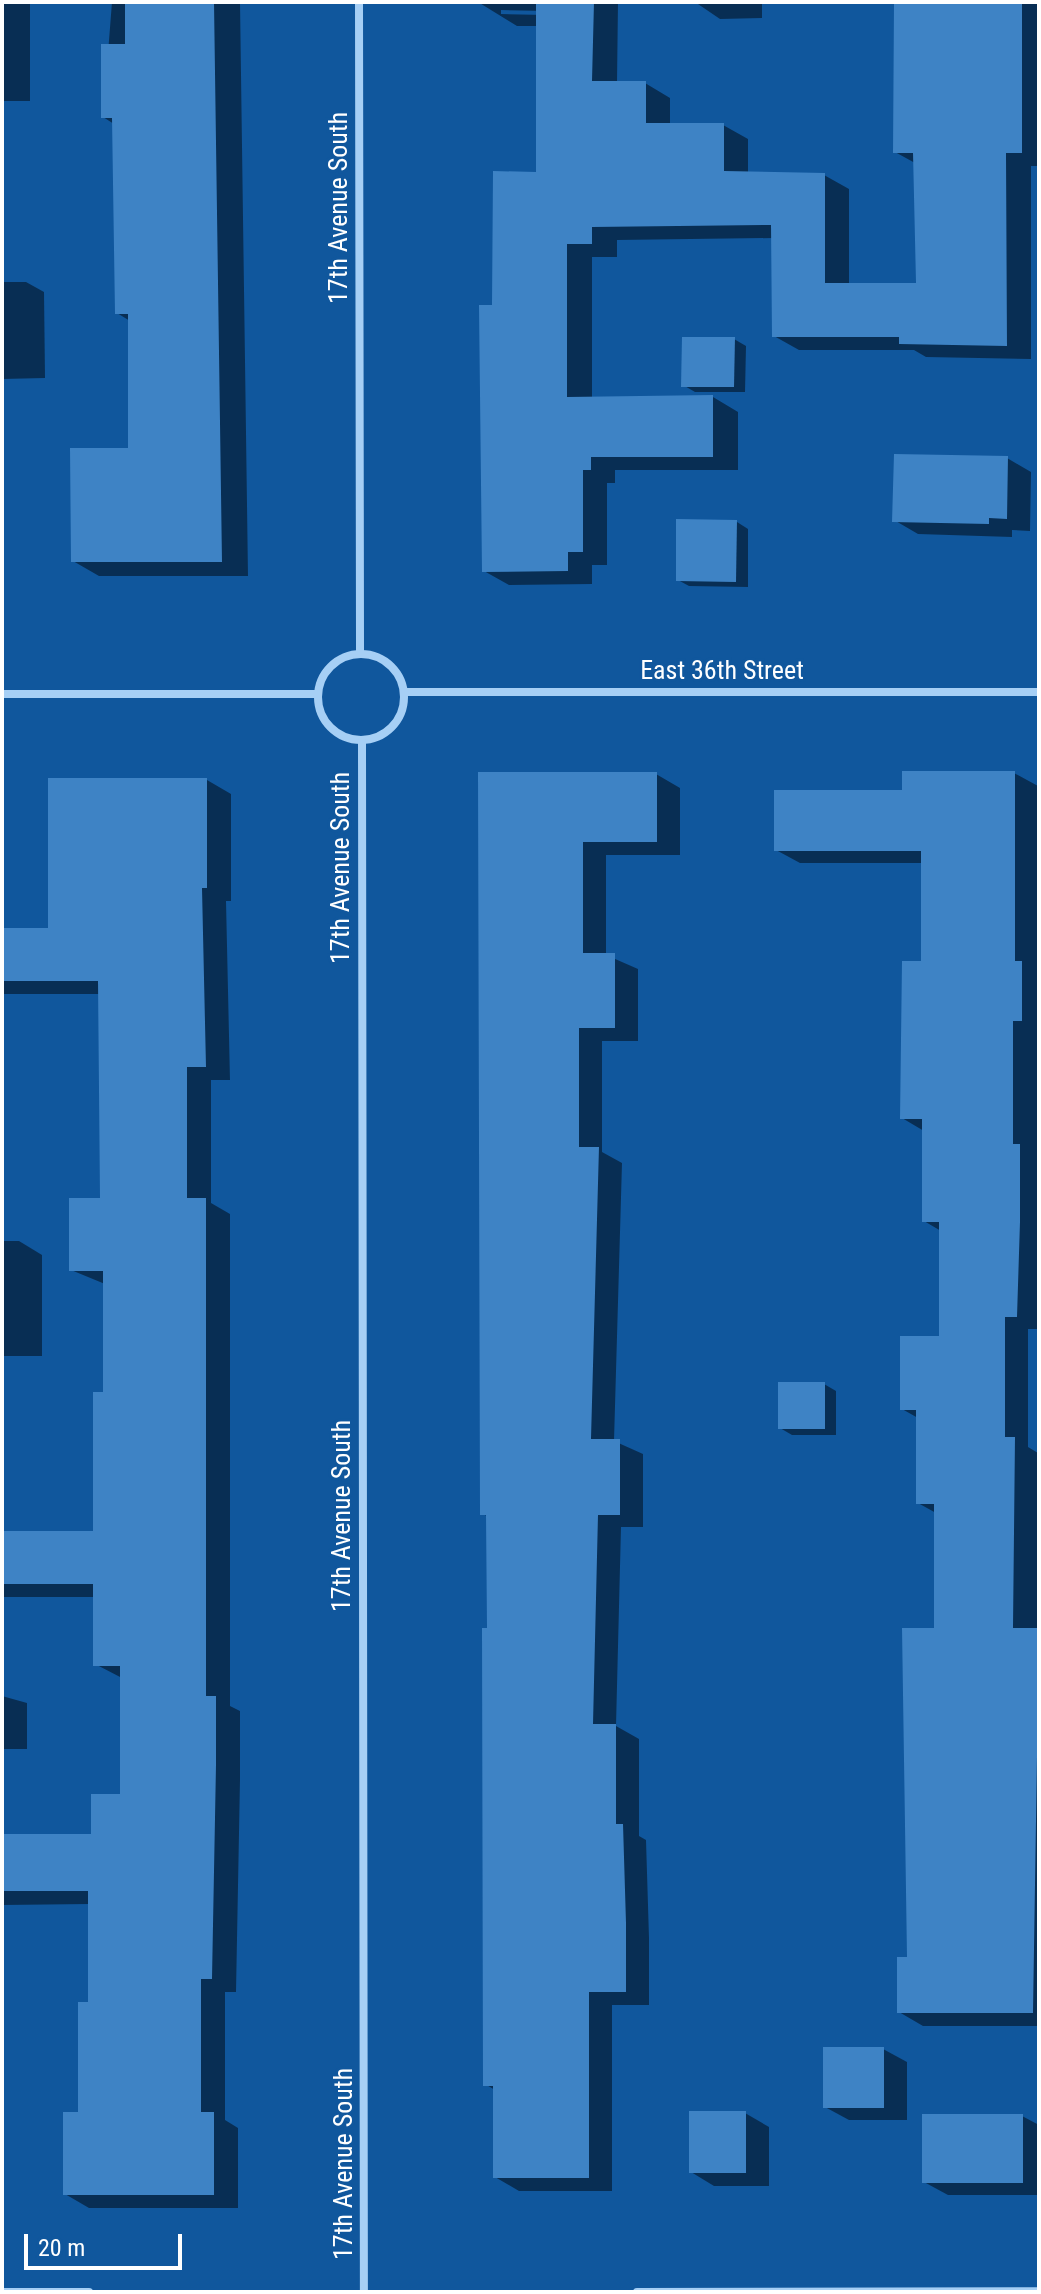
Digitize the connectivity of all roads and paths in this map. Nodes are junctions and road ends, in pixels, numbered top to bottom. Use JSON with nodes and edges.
{"nodes":[{"id":1,"x":359,"y":2,"type":"edge"},
{"id":2,"x":360,"y":653,"type":"junction"},
{"id":3,"x":405,"y":692,"type":"junction"},
{"id":4,"x":1039,"y":692,"type":"edge"},
{"id":5,"x":2,"y":694,"type":"edge"},
{"id":6,"x":318,"y":694,"type":"junction"},
{"id":7,"x":362,"y":741,"type":"junction"},
{"id":8,"x":1039,"y":2291,"type":"edge"},
{"id":9,"x":2,"y":2292,"type":"edge"},
{"id":10,"x":89,"y":2292,"type":"edge"},
{"id":11,"x":364,"y":2292,"type":"edge"},
{"id":12,"x":637,"y":2292,"type":"edge"}],
"edges":[{"from":1,"to":2,"type":"street","name":"17th Avenue South"},
{"from":2,"to":3,"type":"street"},
{"from":2,"to":6,"type":"street"},
{"from":3,"to":4,"type":"street","name":"East 36th Street"},
{"from":3,"to":7,"type":"street"},
{"from":5,"to":6,"type":"street"},
{"from":6,"to":7,"type":"street"},
{"from":7,"to":11,"type":"street","name":"17th Avenue South"},
{"from":8,"to":12,"type":"street"},
{"from":9,"to":10,"type":"street"}]}
